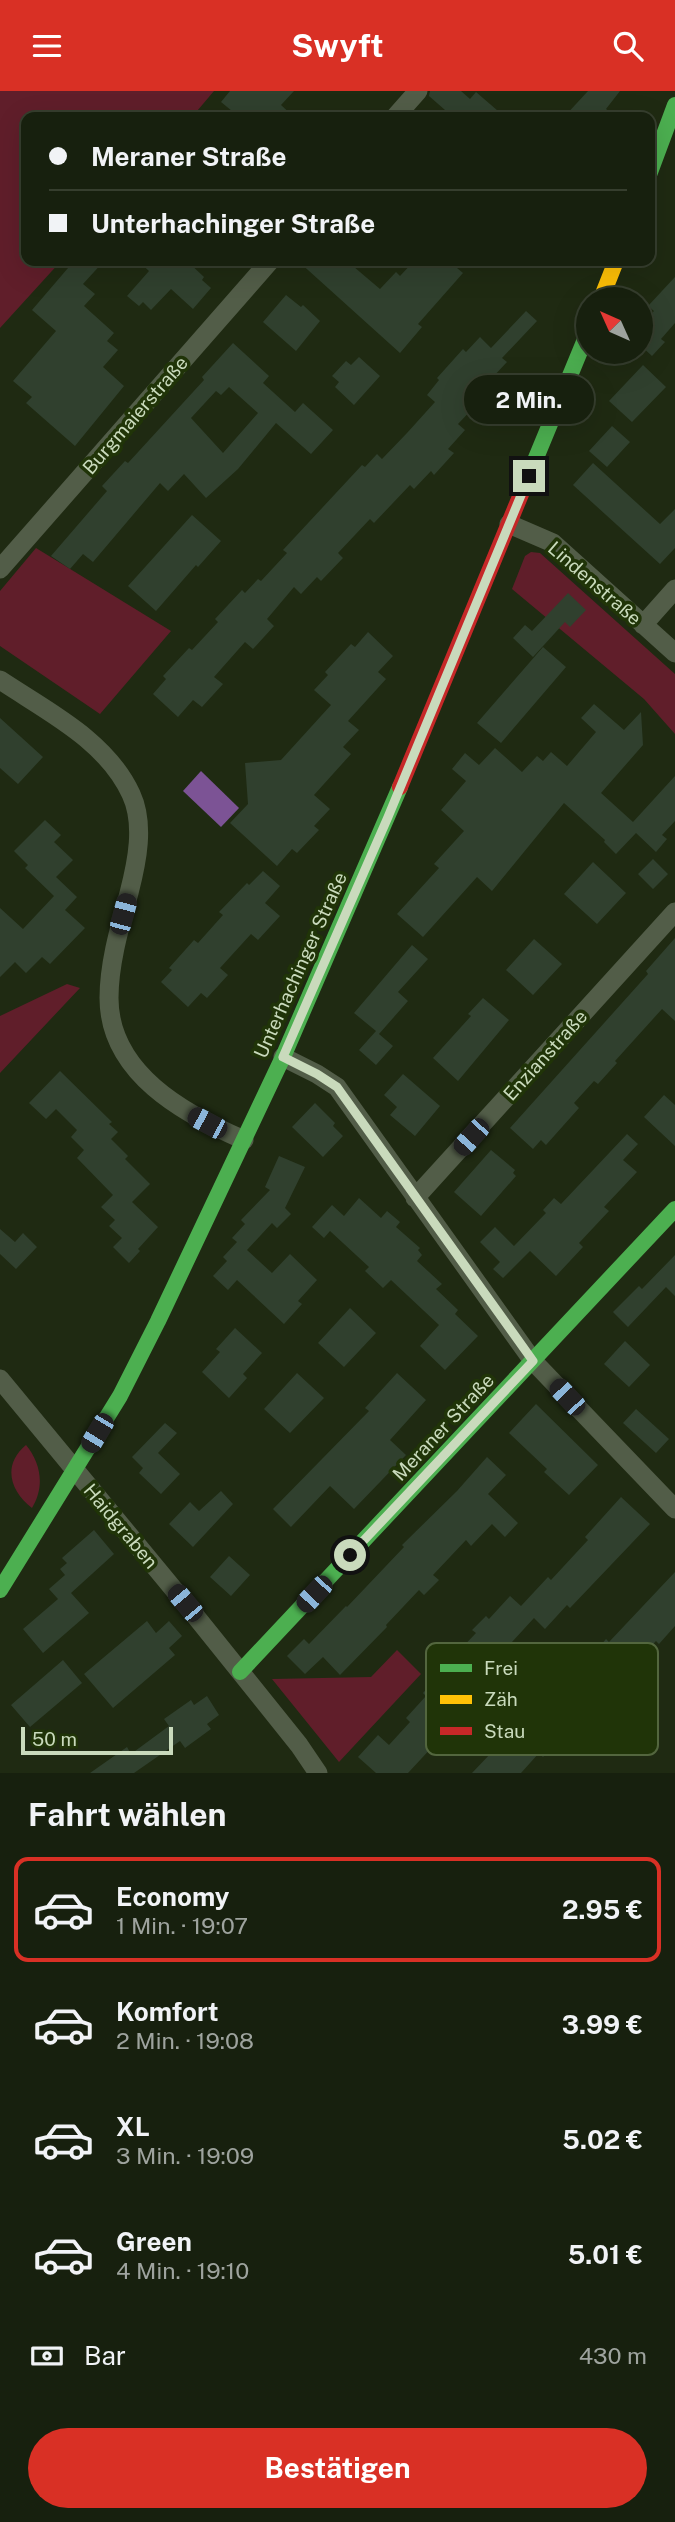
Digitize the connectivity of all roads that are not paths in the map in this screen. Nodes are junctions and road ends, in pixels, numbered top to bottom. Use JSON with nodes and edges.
{"nodes":[{"id":1,"x":418,"y":91,"type":"edge"},
{"id":2,"x":675,"y":105,"type":"edge"},
{"id":3,"x":399,"y":112,"type":"edge"},
{"id":4,"x":655,"y":159,"type":"edge"},
{"id":5,"x":266,"y":266,"type":"edge"},
{"id":6,"x":614,"y":266,"type":"edge"},
{"id":7,"x":606,"y":287,"type":"edge"},
{"id":8,"x":576,"y":361,"type":"edge"},
{"id":9,"x":509,"y":524,"type":"junction"},
{"id":10,"x":0,"y":569,"type":"edge"},
{"id":11,"x":675,"y":589,"type":"edge"},
{"id":12,"x":643,"y":625,"type":"junction"},
{"id":13,"x":675,"y":653,"type":"edge"},
{"id":14,"x":0,"y":680,"type":"edge"},
{"id":15,"x":675,"y":912,"type":"edge"},
{"id":16,"x":283,"y":1057,"type":"junction"},
{"id":17,"x":244,"y":1140,"type":"junction"},
{"id":18,"x":415,"y":1198,"type":"junction"},
{"id":19,"x":675,"y":1209,"type":"edge"},
{"id":20,"x":533,"y":1361,"type":"junction"},
{"id":21,"x":0,"y":1379,"type":"edge"},
{"id":22,"x":75,"y":1471,"type":"junction"},
{"id":23,"x":675,"y":1509,"type":"edge"},
{"id":24,"x":0,"y":1590,"type":"edge"},
{"id":25,"x":240,"y":1672,"type":"junction"},
{"id":26,"x":318,"y":1773,"type":"edge"}],
"edges":[{"from":1,"to":3,"type":"street"},
{"from":2,"to":4,"type":"main road"},
{"from":5,"to":10,"type":"street","name":"Burgmaierstraße"},
{"from":6,"to":7,"type":"main road"},
{"from":8,"to":9,"type":"main road","name":"Unterhachinger Straße"},
{"from":9,"to":12,"type":"street","name":"Lindenstraße"},
{"from":9,"to":16,"type":"main road","name":"Unterhachinger Straße"},
{"from":11,"to":12,"type":"street"},
{"from":12,"to":13,"type":"street","name":"Lindenstraße"},
{"from":14,"to":17,"type":"street"},
{"from":15,"to":18,"type":"street","name":"Enzianstraße"},
{"from":16,"to":17,"type":"main road","name":"Unterhachinger Straße"},
{"from":16,"to":18,"type":"street"},
{"from":17,"to":22,"type":"main road","name":"Unterhachinger Straße"},
{"from":18,"to":20,"type":"street"},
{"from":19,"to":20,"type":"main road","name":"Meraner Straße"},
{"from":20,"to":23,"type":"street"},
{"from":20,"to":25,"type":"main road","name":"Meraner Straße"},
{"from":21,"to":22,"type":"street","name":"Haidgraben"},
{"from":22,"to":24,"type":"main road","name":"Unterhachinger Straße"},
{"from":22,"to":25,"type":"street","name":"Haidgraben"},
{"from":25,"to":26,"type":"street","name":"Haidgraben"}]}
